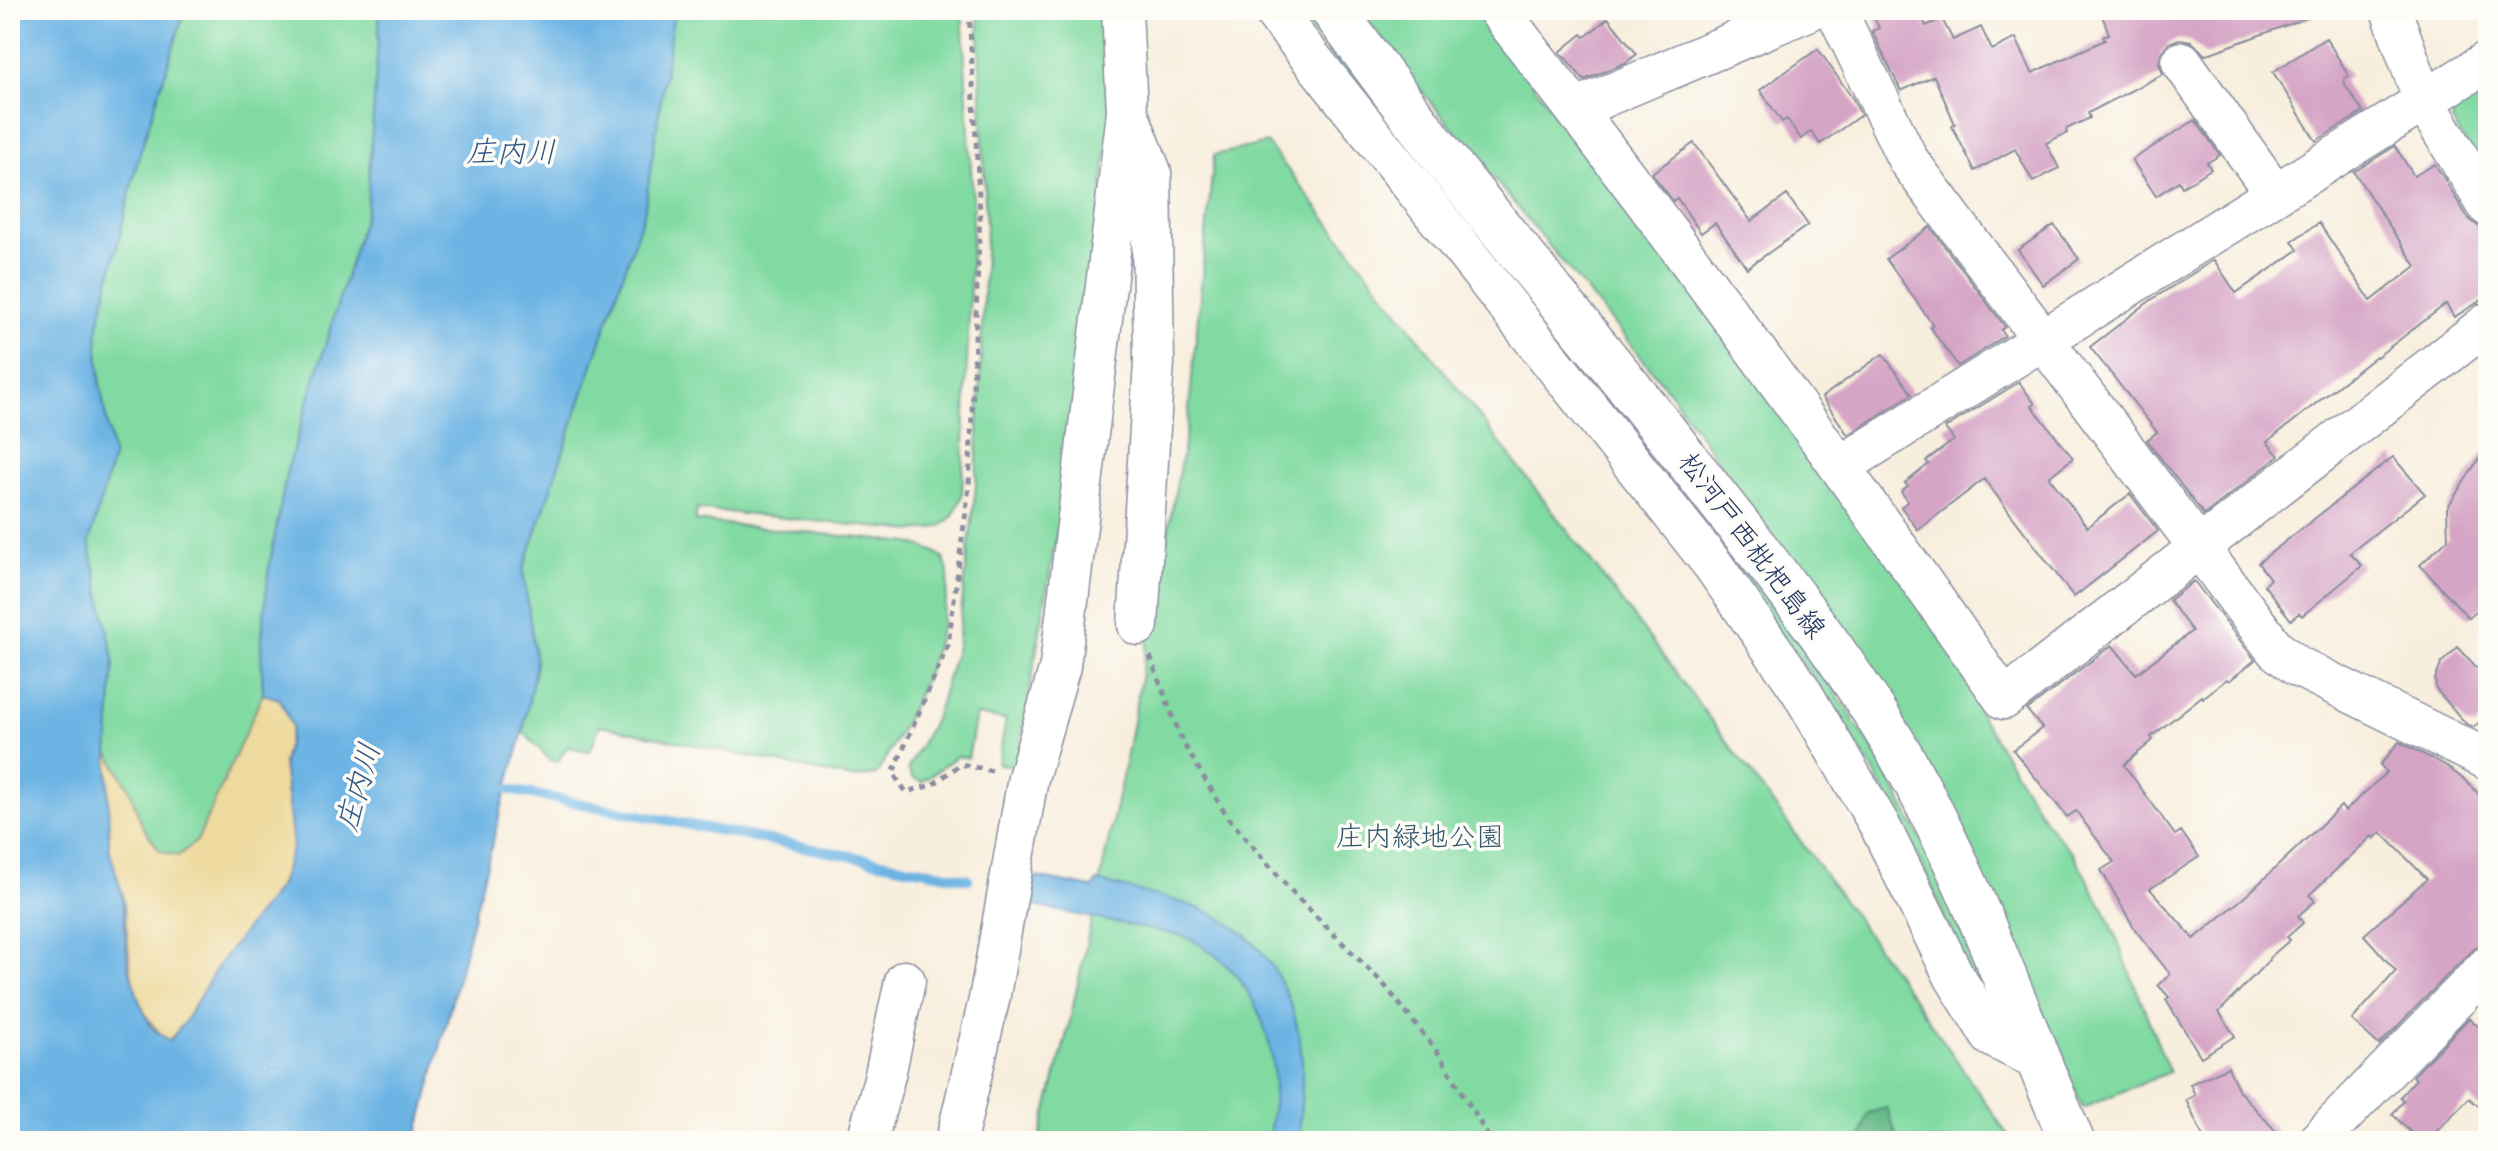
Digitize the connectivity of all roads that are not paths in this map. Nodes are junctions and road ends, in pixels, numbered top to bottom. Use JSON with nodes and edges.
{"nodes":[{"id":1,"x":1122,"y":10,"type":"edge"},
{"id":2,"x":1273,"y":10,"type":"edge"},
{"id":3,"x":1333,"y":10,"type":"edge"},
{"id":4,"x":1498,"y":10,"type":"edge"},
{"id":5,"x":1810,"y":10,"type":"edge"},
{"id":6,"x":1836,"y":10,"type":"edge"},
{"id":7,"x":2391,"y":10,"type":"edge"},
{"id":8,"x":2488,"y":61,"type":"edge"},
{"id":9,"x":2182,"y":62,"type":"dead end"},
{"id":10,"x":2424,"y":101,"type":"junction"},
{"id":11,"x":1575,"y":109,"type":"junction"},
{"id":12,"x":1127,"y":112,"type":"junction"},
{"id":13,"x":2275,"y":194,"type":"junction"},
{"id":14,"x":2488,"y":206,"type":"edge"},
{"id":15,"x":2488,"y":323,"type":"edge"},
{"id":16,"x":2042,"y":340,"type":"junction"},
{"id":17,"x":1841,"y":466,"type":"junction"},
{"id":18,"x":2199,"y":548,"type":"junction"},
{"id":19,"x":1138,"y":625,"type":"road end"},
{"id":20,"x":2488,"y":760,"type":"edge"},
{"id":21,"x":2488,"y":966,"type":"edge"},
{"id":22,"x":905,"y":981,"type":"dead end"},
{"id":23,"x":2037,"y":1060,"type":"junction"},
{"id":24,"x":867,"y":1141,"type":"edge"},
{"id":25,"x":956,"y":1141,"type":"edge"},
{"id":26,"x":2072,"y":1141,"type":"edge"},
{"id":27,"x":2318,"y":1141,"type":"edge"}],
"edges":[{"from":1,"to":12,"type":"street"},
{"from":2,"to":23,"type":"street"},
{"from":3,"to":23,"type":"main road","name":"松河戸西枇杷島線"},
{"from":4,"to":11,"type":"street"},
{"from":5,"to":11,"type":"street"},
{"from":6,"to":16,"type":"street"},
{"from":7,"to":10,"type":"street"},
{"from":8,"to":10,"type":"street"},
{"from":9,"to":13,"type":"street"},
{"from":10,"to":13,"type":"street"},
{"from":10,"to":14,"type":"street"},
{"from":11,"to":17,"type":"street"},
{"from":12,"to":19,"type":"street"},
{"from":12,"to":25,"type":"street"},
{"from":13,"to":16,"type":"street"},
{"from":15,"to":18,"type":"street"},
{"from":16,"to":17,"type":"street"},
{"from":16,"to":18,"type":"street"},
{"from":17,"to":18,"type":"street"},
{"from":18,"to":20,"type":"street"},
{"from":21,"to":27,"type":"street"},
{"from":22,"to":24,"type":"street"},
{"from":23,"to":26,"type":"main road","name":"松河戸西枇杷島線"}]}
